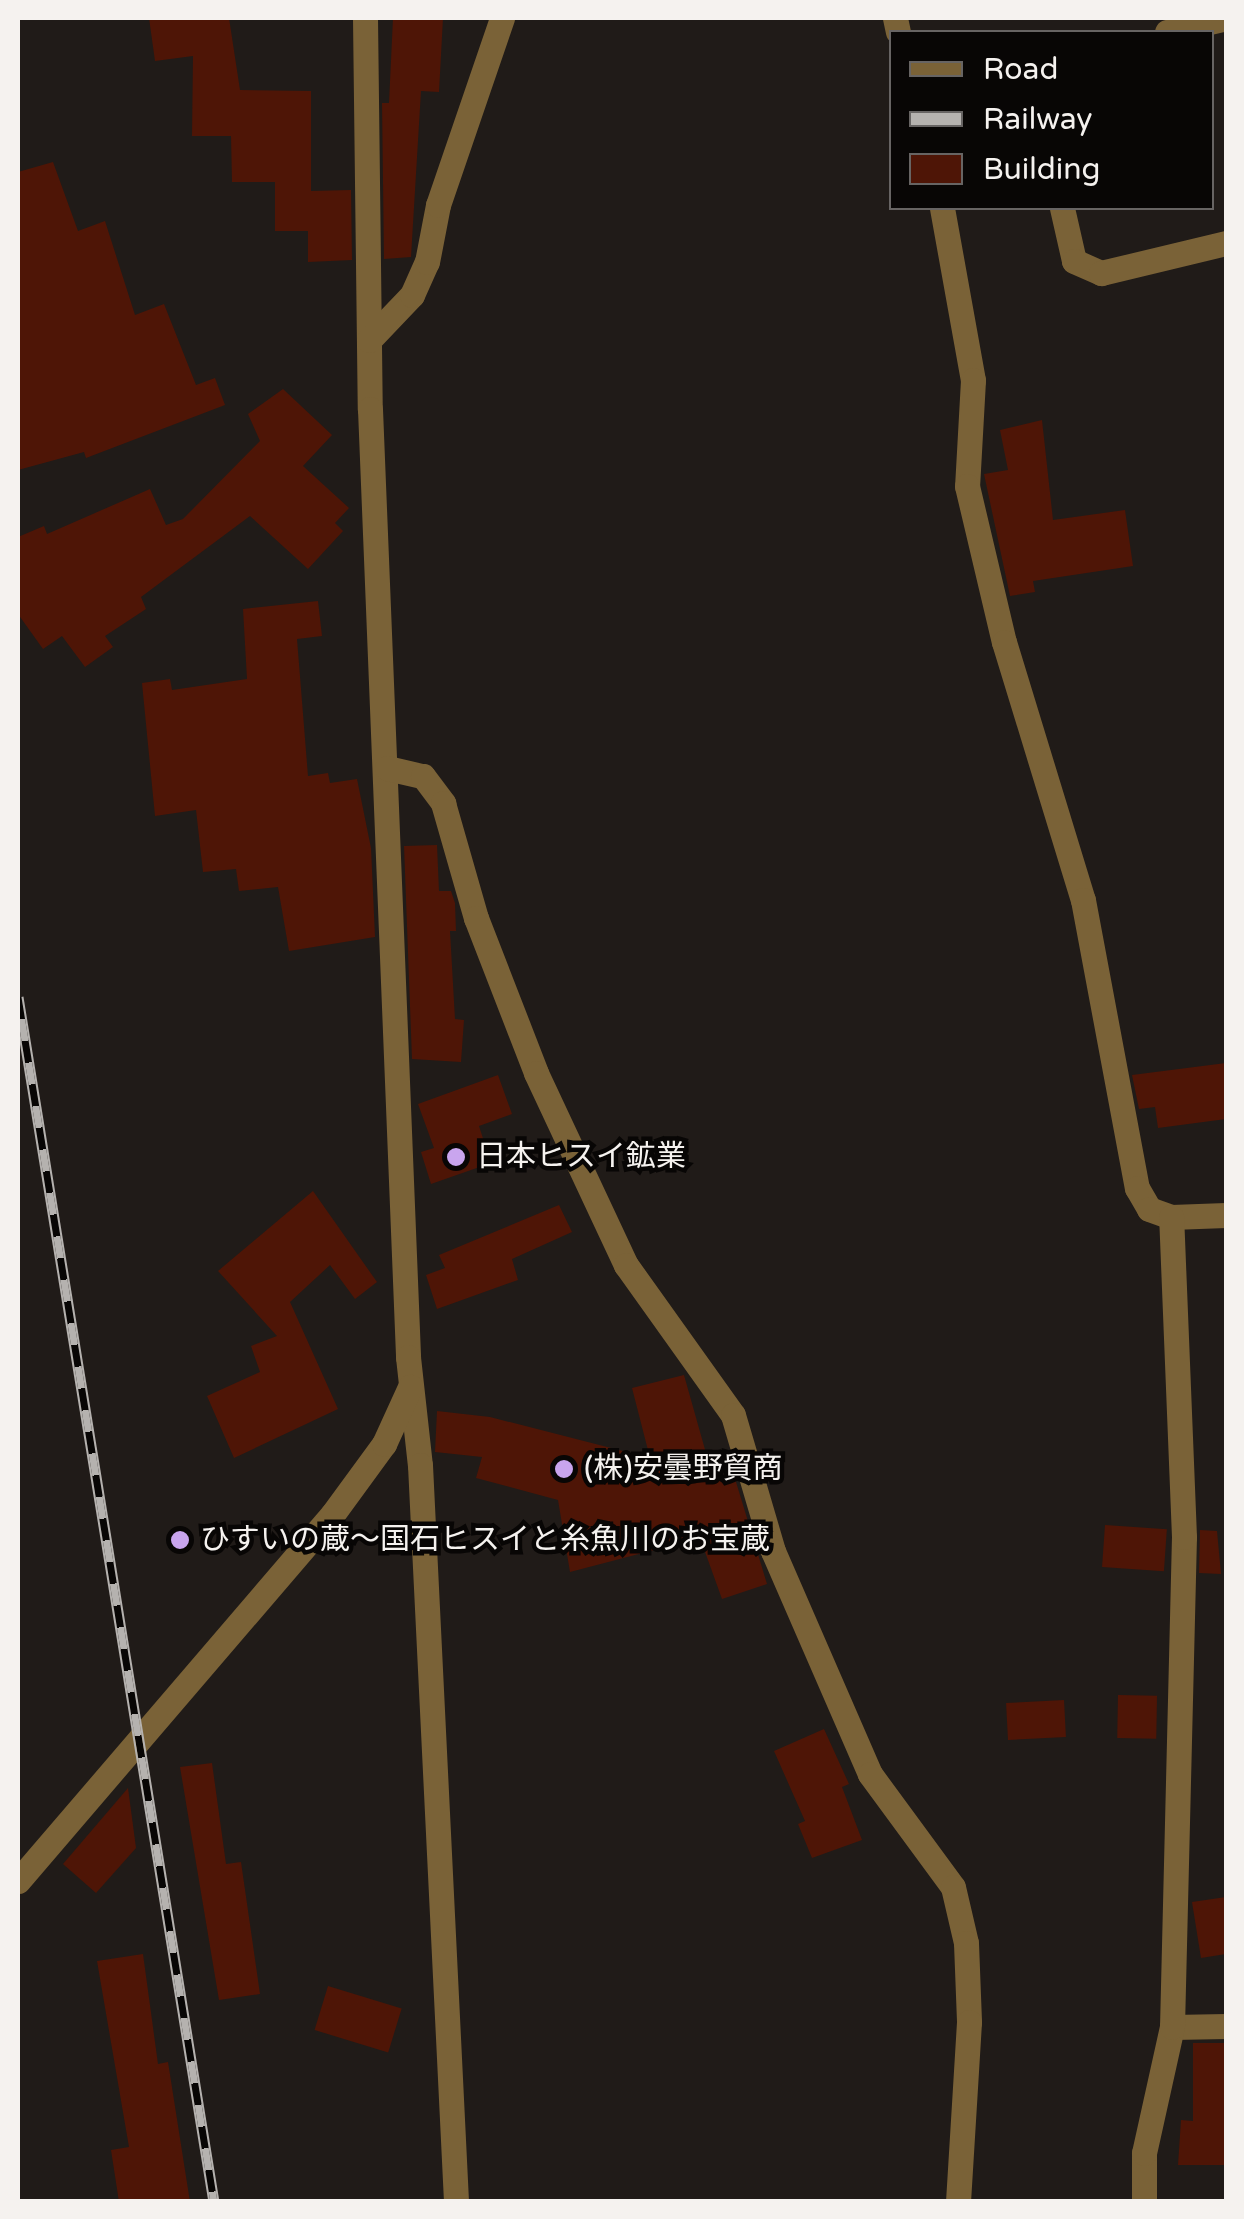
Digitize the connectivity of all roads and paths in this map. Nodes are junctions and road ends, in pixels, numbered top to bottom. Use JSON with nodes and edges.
{"nodes":[{"id":1,"x":365,"y":18,"type":"edge"},
{"id":2,"x":502,"y":18,"type":"edge"},
{"id":3,"x":1226,"y":18,"type":"edge"},
{"id":4,"x":1175,"y":30,"type":"edge"},
{"id":5,"x":942,"y":210,"type":"edge"},
{"id":6,"x":1062,"y":210,"type":"edge"},
{"id":7,"x":1226,"y":243,"type":"edge"},
{"id":8,"x":368,"y":340,"type":"junction"},
{"id":9,"x":388,"y":768,"type":"junction"},
{"id":10,"x":1226,"y":1215,"type":"edge"},
{"id":11,"x":1171,"y":1217,"type":"junction"},
{"id":12,"x":410,"y":1388,"type":"junction"},
{"id":13,"x":18,"y":1881,"type":"edge"},
{"id":14,"x":1172,"y":2026,"type":"junction"},
{"id":15,"x":1226,"y":2026,"type":"edge"},
{"id":16,"x":456,"y":2202,"type":"edge"},
{"id":17,"x":958,"y":2202,"type":"edge"},
{"id":18,"x":1144,"y":2202,"type":"edge"}],
"edges":[{"from":1,"to":8,"type":"street"},
{"from":2,"to":8,"type":"street"},
{"from":3,"to":4,"type":"street"},
{"from":5,"to":11,"type":"street"},
{"from":6,"to":7,"type":"street"},
{"from":8,"to":9,"type":"street"},
{"from":9,"to":12,"type":"street"},
{"from":9,"to":17,"type":"street"},
{"from":10,"to":11,"type":"street"},
{"from":11,"to":14,"type":"street"},
{"from":12,"to":13,"type":"street"},
{"from":12,"to":16,"type":"street"},
{"from":14,"to":15,"type":"street"},
{"from":14,"to":18,"type":"street"}]}
